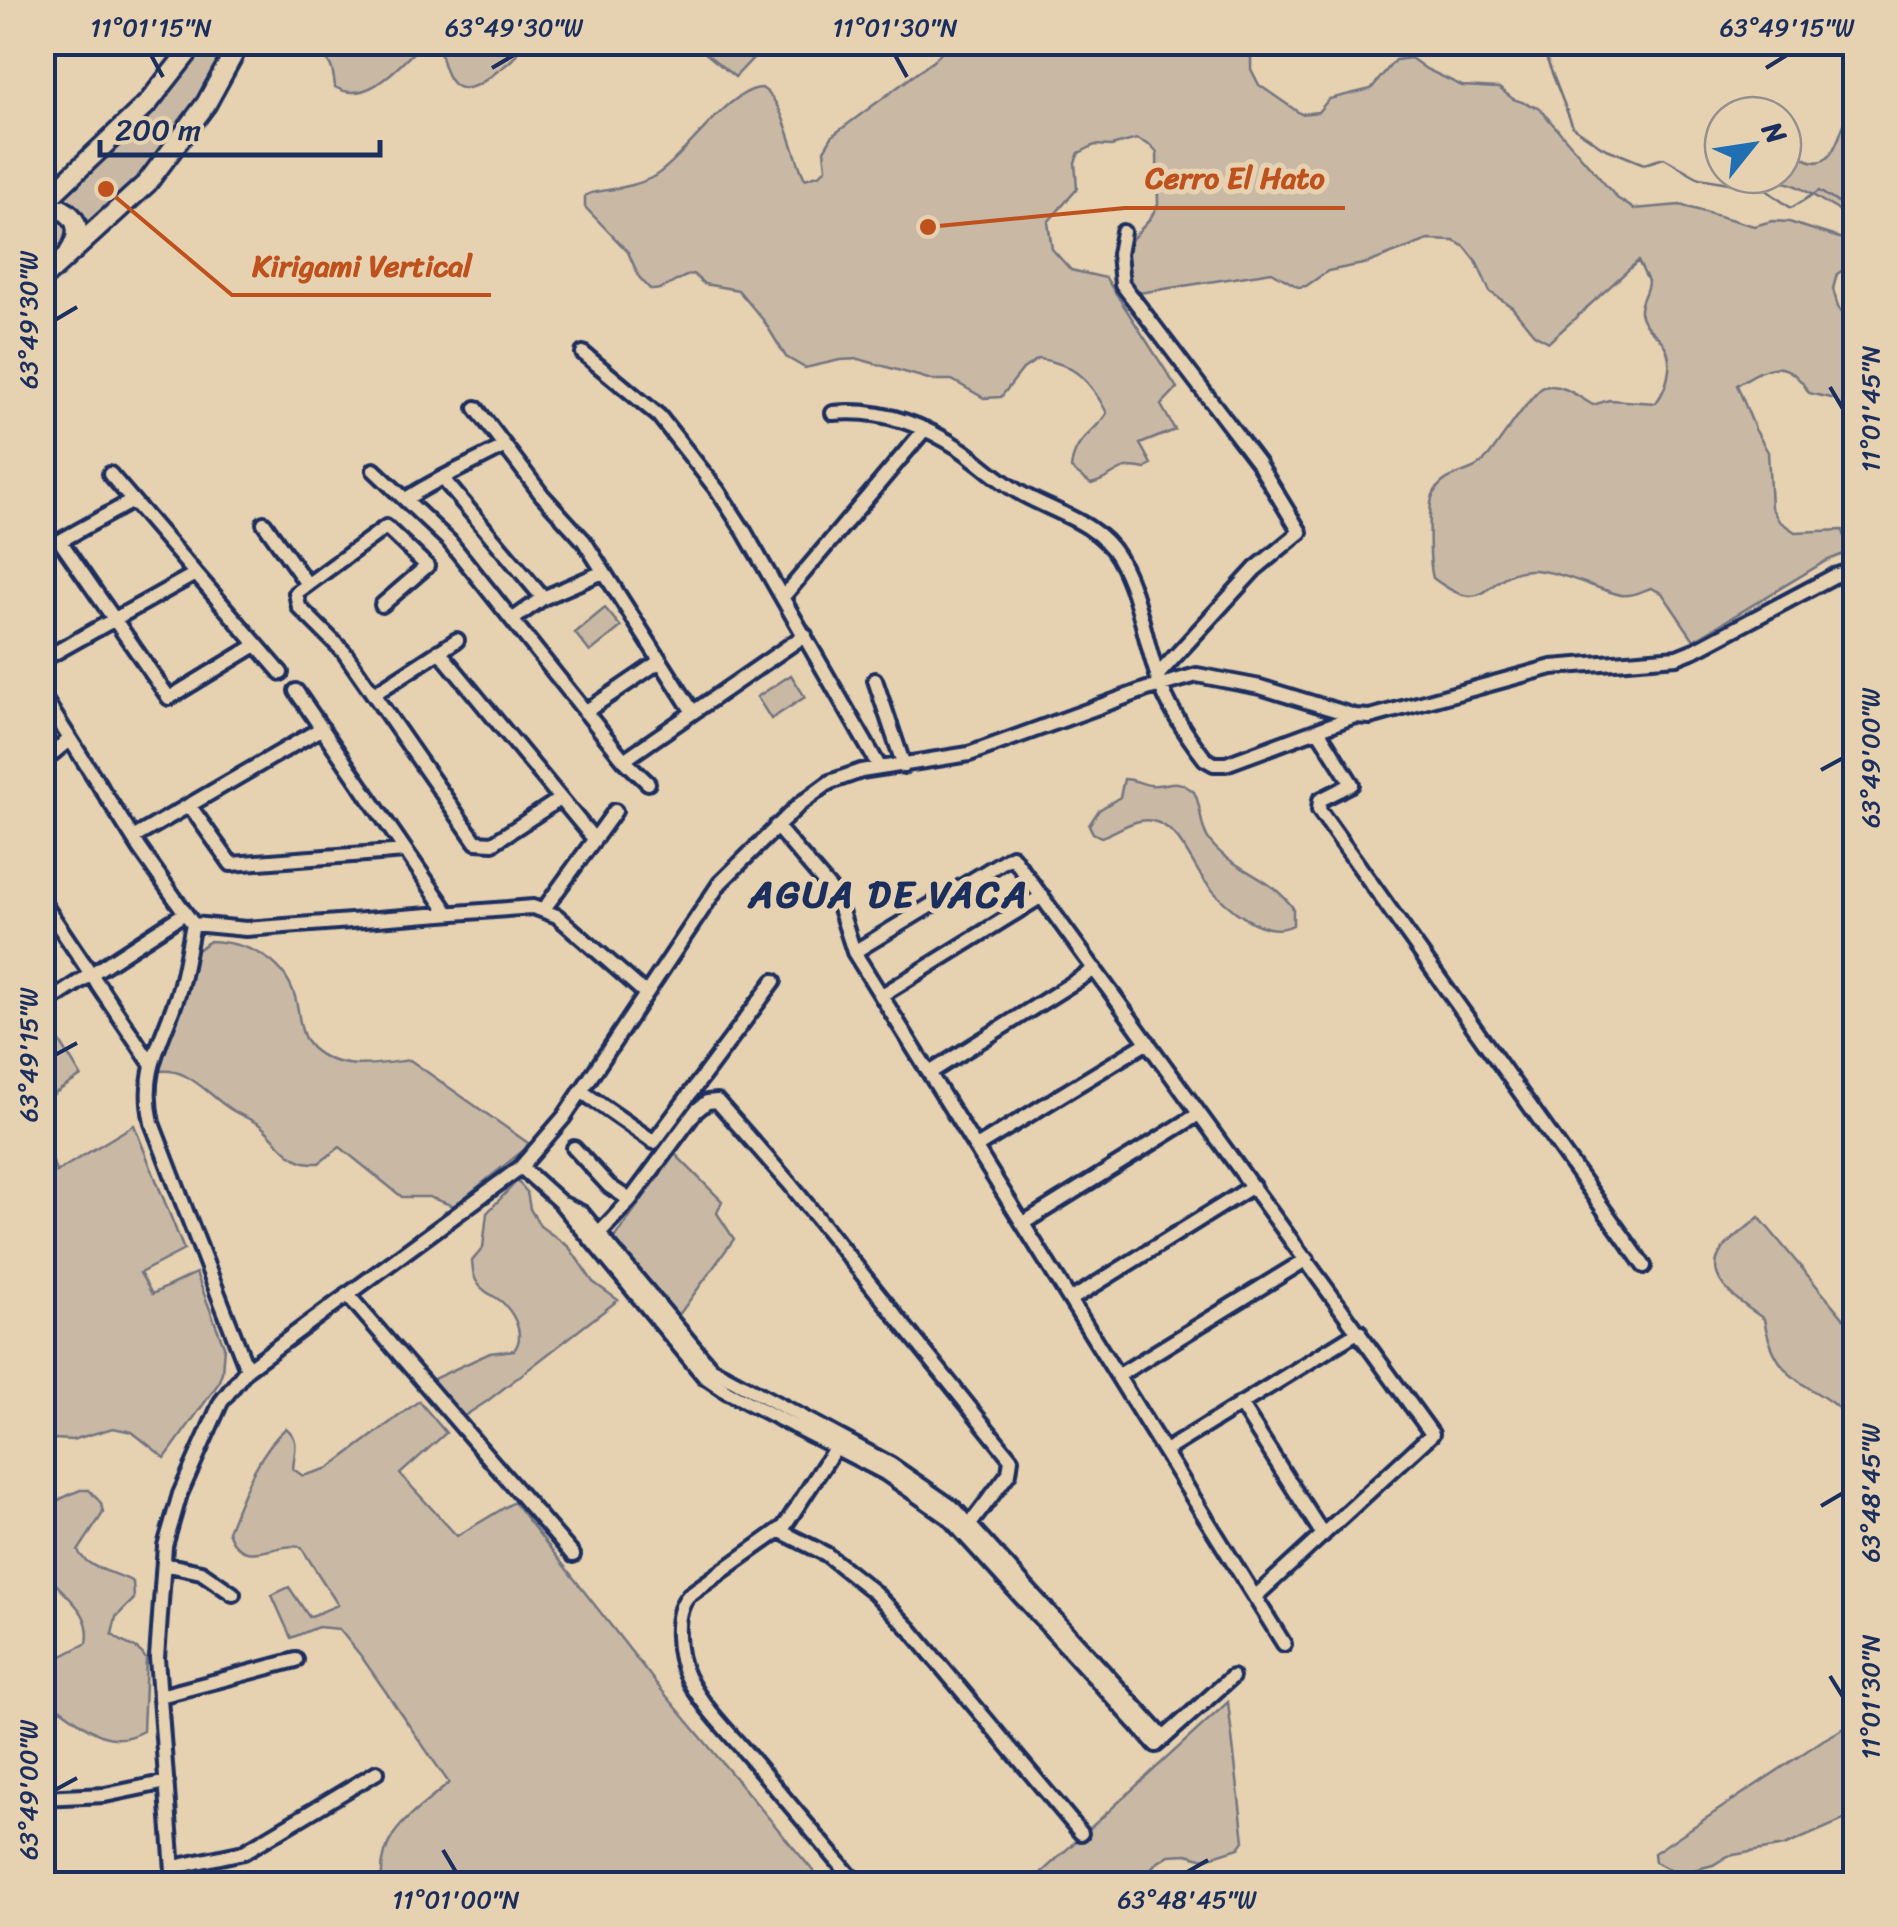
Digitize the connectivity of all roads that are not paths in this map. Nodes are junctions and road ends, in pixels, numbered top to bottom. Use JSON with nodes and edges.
{"nodes":[{"id":1,"x":196,"y":42,"type":"edge"},
{"id":2,"x":240,"y":42,"type":"edge"},
{"id":3,"x":42,"y":207,"type":"edge"},
{"id":4,"x":1123,"y":232,"type":"dead end"},
{"id":5,"x":62,"y":261,"type":"junction"},
{"id":6,"x":42,"y":279,"type":"edge"},
{"id":7,"x":583,"y":353,"type":"dead end"},
{"id":8,"x":476,"y":408,"type":"dead end"},
{"id":9,"x":833,"y":413,"type":"dead end"},
{"id":10,"x":925,"y":429,"type":"junction"},
{"id":11,"x":505,"y":446,"type":"junction"},
{"id":12,"x":374,"y":470,"type":"dead end"},
{"id":13,"x":110,"y":474,"type":"dead end"},
{"id":14,"x":444,"y":480,"type":"junction"},
{"id":15,"x":406,"y":499,"type":"junction"},
{"id":16,"x":132,"y":501,"type":"junction"},
{"id":17,"x":264,"y":523,"type":"dead end"},
{"id":18,"x":1856,"y":570,"type":"edge"},
{"id":19,"x":603,"y":572,"type":"junction"},
{"id":20,"x":194,"y":574,"type":"junction"},
{"id":21,"x":307,"y":584,"type":"junction"},
{"id":22,"x":783,"y":597,"type":"junction"},
{"id":23,"x":543,"y":598,"type":"junction"},
{"id":24,"x":382,"y":605,"type":"dead end"},
{"id":25,"x":114,"y":619,"type":"junction"},
{"id":26,"x":512,"y":620,"type":"junction"},
{"id":27,"x":805,"y":635,"type":"junction"},
{"id":28,"x":456,"y":640,"type":"dead end"},
{"id":29,"x":256,"y":645,"type":"junction"},
{"id":30,"x":439,"y":652,"type":"junction"},
{"id":31,"x":42,"y":660,"type":"edge"},
{"id":32,"x":660,"y":661,"type":"junction"},
{"id":33,"x":281,"y":673,"type":"dead end"},
{"id":34,"x":875,"y":680,"type":"dead end"},
{"id":35,"x":1158,"y":680,"type":"junction"},
{"id":36,"x":296,"y":691,"type":"dead end"},
{"id":37,"x":374,"y":694,"type":"junction"},
{"id":38,"x":42,"y":695,"type":"edge"},
{"id":39,"x":585,"y":712,"type":"junction"},
{"id":40,"x":693,"y":712,"type":"junction"},
{"id":41,"x":1355,"y":716,"type":"junction"},
{"id":42,"x":322,"y":728,"type":"junction"},
{"id":43,"x":1318,"y":730,"type":"junction"},
{"id":44,"x":70,"y":738,"type":"junction"},
{"id":45,"x":624,"y":760,"type":"junction"},
{"id":46,"x":42,"y":762,"type":"edge"},
{"id":47,"x":904,"y":766,"type":"junction"},
{"id":48,"x":880,"y":768,"type":"junction"},
{"id":49,"x":648,"y":783,"type":"dead end"},
{"id":50,"x":560,"y":798,"type":"junction"},
{"id":51,"x":189,"y":805,"type":"junction"},
{"id":52,"x":615,"y":811,"type":"dead end"},
{"id":53,"x":776,"y":826,"type":"junction"},
{"id":54,"x":133,"y":838,"type":"junction"},
{"id":55,"x":594,"y":839,"type":"junction"},
{"id":56,"x":406,"y":851,"type":"junction"},
{"id":57,"x":1042,"y":896,"type":"junction"},
{"id":58,"x":42,"y":900,"type":"edge"},
{"id":59,"x":544,"y":909,"type":"junction"},
{"id":60,"x":447,"y":912,"type":"junction"},
{"id":61,"x":189,"y":919,"type":"junction"},
{"id":62,"x":854,"y":952,"type":"junction"},
{"id":63,"x":1095,"y":968,"type":"junction"},
{"id":64,"x":91,"y":974,"type":"junction"},
{"id":65,"x":774,"y":980,"type":"dead end"},
{"id":66,"x":645,"y":993,"type":"junction"},
{"id":67,"x":882,"y":995,"type":"junction"},
{"id":68,"x":42,"y":1006,"type":"edge"},
{"id":69,"x":1148,"y":1042,"type":"junction"},
{"id":70,"x":152,"y":1065,"type":"junction"},
{"id":71,"x":931,"y":1072,"type":"junction"},
{"id":72,"x":581,"y":1091,"type":"junction"},
{"id":73,"x":1199,"y":1114,"type":"junction"},
{"id":74,"x":978,"y":1146,"type":"junction"},
{"id":75,"x":574,"y":1148,"type":"dead end"},
{"id":76,"x":521,"y":1167,"type":"junction"},
{"id":77,"x":1253,"y":1186,"type":"junction"},
{"id":78,"x":630,"y":1200,"type":"junction"},
{"id":79,"x":1025,"y":1222,"type":"junction"},
{"id":80,"x":596,"y":1238,"type":"junction"},
{"id":81,"x":1306,"y":1259,"type":"junction"},
{"id":82,"x":1644,"y":1266,"type":"dead end"},
{"id":83,"x":347,"y":1294,"type":"junction"},
{"id":84,"x":1072,"y":1300,"type":"junction"},
{"id":85,"x":1358,"y":1331,"type":"junction"},
{"id":86,"x":247,"y":1370,"type":"junction"},
{"id":87,"x":1119,"y":1375,"type":"junction"},
{"id":88,"x":1240,"y":1404,"type":"junction"},
{"id":89,"x":838,"y":1443,"type":"junction"},
{"id":90,"x":1165,"y":1451,"type":"junction"},
{"id":91,"x":968,"y":1528,"type":"junction"},
{"id":92,"x":780,"y":1531,"type":"junction"},
{"id":93,"x":1323,"y":1535,"type":"junction"},
{"id":94,"x":573,"y":1555,"type":"dead end"},
{"id":95,"x":164,"y":1564,"type":"junction"},
{"id":96,"x":233,"y":1594,"type":"dead end"},
{"id":97,"x":1255,"y":1597,"type":"junction"},
{"id":98,"x":1284,"y":1644,"type":"dead end"},
{"id":99,"x":296,"y":1660,"type":"dead end"},
{"id":100,"x":1232,"y":1677,"type":"dead end"},
{"id":101,"x":160,"y":1696,"type":"junction"},
{"id":102,"x":377,"y":1772,"type":"dead end"},
{"id":103,"x":167,"y":1782,"type":"junction"},
{"id":104,"x":42,"y":1798,"type":"edge"},
{"id":105,"x":1081,"y":1833,"type":"dead end"},
{"id":106,"x":174,"y":1867,"type":"junction"},
{"id":107,"x":174,"y":1884,"type":"edge"},
{"id":108,"x":857,"y":1884,"type":"edge"}],
"edges":[{"from":1,"to":3,"type":"main road"},
{"from":2,"to":5,"type":"main road"},
{"from":3,"to":5,"type":"main road"},
{"from":4,"to":35,"type":"street"},
{"from":5,"to":6,"type":"main road"},
{"from":7,"to":22,"type":"street"},
{"from":8,"to":11,"type":"street"},
{"from":9,"to":10,"type":"street"},
{"from":10,"to":22,"type":"street"},
{"from":10,"to":35,"type":"street"},
{"from":11,"to":14,"type":"street"},
{"from":11,"to":19,"type":"street"},
{"from":12,"to":15,"type":"street"},
{"from":13,"to":16,"type":"street"},
{"from":14,"to":15,"type":"street"},
{"from":14,"to":23,"type":"street"},
{"from":15,"to":26,"type":"street"},
{"from":16,"to":20,"type":"street"},
{"from":16,"to":25,"type":"street"},
{"from":17,"to":21,"type":"street"},
{"from":18,"to":41,"type":"street"},
{"from":19,"to":23,"type":"street"},
{"from":19,"to":32,"type":"street"},
{"from":20,"to":25,"type":"street"},
{"from":20,"to":29,"type":"street"},
{"from":21,"to":24,"type":"street"},
{"from":21,"to":37,"type":"street"},
{"from":22,"to":27,"type":"street"},
{"from":23,"to":26,"type":"street"},
{"from":25,"to":29,"type":"street"},
{"from":25,"to":31,"type":"street"},
{"from":26,"to":39,"type":"street"},
{"from":27,"to":40,"type":"street"},
{"from":27,"to":48,"type":"street"},
{"from":28,"to":30,"type":"street"},
{"from":29,"to":33,"type":"street"},
{"from":30,"to":37,"type":"street"},
{"from":30,"to":50,"type":"street"},
{"from":32,"to":39,"type":"street"},
{"from":32,"to":40,"type":"street"},
{"from":34,"to":47,"type":"street"},
{"from":35,"to":41,"type":"street"},
{"from":35,"to":43,"type":"street"},
{"from":35,"to":47,"type":"street"},
{"from":36,"to":42,"type":"street"},
{"from":37,"to":50,"type":"street"},
{"from":38,"to":44,"type":"street"},
{"from":39,"to":45,"type":"street"},
{"from":40,"to":45,"type":"street"},
{"from":41,"to":43,"type":"street"},
{"from":42,"to":51,"type":"street"},
{"from":42,"to":56,"type":"street"},
{"from":43,"to":82,"type":"street"},
{"from":44,"to":46,"type":"street"},
{"from":44,"to":54,"type":"street"},
{"from":45,"to":49,"type":"street"},
{"from":47,"to":48,"type":"street"},
{"from":48,"to":53,"type":"street"},
{"from":50,"to":55,"type":"street"},
{"from":51,"to":54,"type":"street"},
{"from":51,"to":56,"type":"street"},
{"from":52,"to":55,"type":"street"},
{"from":53,"to":62,"type":"street"},
{"from":53,"to":66,"type":"street"},
{"from":54,"to":61,"type":"street"},
{"from":55,"to":59,"type":"street"},
{"from":56,"to":60,"type":"street"},
{"from":57,"to":62,"type":"street"},
{"from":57,"to":63,"type":"street"},
{"from":57,"to":67,"type":"street"},
{"from":58,"to":64,"type":"street"},
{"from":59,"to":60,"type":"street"},
{"from":59,"to":66,"type":"street"},
{"from":60,"to":61,"type":"street"},
{"from":61,"to":64,"type":"street"},
{"from":61,"to":70,"type":"street"},
{"from":62,"to":67,"type":"street"},
{"from":63,"to":69,"type":"street"},
{"from":63,"to":71,"type":"street"},
{"from":64,"to":68,"type":"street"},
{"from":64,"to":70,"type":"street"},
{"from":65,"to":72,"type":"street"},
{"from":66,"to":72,"type":"street"},
{"from":67,"to":71,"type":"street"},
{"from":69,"to":73,"type":"street"},
{"from":69,"to":74,"type":"street"},
{"from":70,"to":86,"type":"street"},
{"from":71,"to":74,"type":"street"},
{"from":72,"to":76,"type":"street"},
{"from":73,"to":77,"type":"street"},
{"from":73,"to":79,"type":"street"},
{"from":74,"to":79,"type":"street"},
{"from":75,"to":78,"type":"street"},
{"from":76,"to":80,"type":"street"},
{"from":76,"to":83,"type":"street"},
{"from":77,"to":81,"type":"street"},
{"from":77,"to":84,"type":"street"},
{"from":78,"to":80,"type":"street"},
{"from":78,"to":91,"type":"street"},
{"from":79,"to":84,"type":"street"},
{"from":80,"to":89,"type":"street"},
{"from":81,"to":85,"type":"street"},
{"from":81,"to":87,"type":"street"},
{"from":83,"to":86,"type":"street"},
{"from":83,"to":94,"type":"street"},
{"from":84,"to":87,"type":"street"},
{"from":85,"to":88,"type":"street"},
{"from":85,"to":93,"type":"street"},
{"from":86,"to":95,"type":"street"},
{"from":87,"to":90,"type":"street"},
{"from":88,"to":90,"type":"street"},
{"from":88,"to":93,"type":"street"},
{"from":89,"to":91,"type":"street"},
{"from":89,"to":92,"type":"street"},
{"from":90,"to":97,"type":"street"},
{"from":91,"to":100,"type":"street"},
{"from":92,"to":105,"type":"street"},
{"from":92,"to":108,"type":"street"},
{"from":93,"to":97,"type":"street"},
{"from":95,"to":96,"type":"street"},
{"from":95,"to":101,"type":"street"},
{"from":97,"to":98,"type":"street"},
{"from":99,"to":101,"type":"street"},
{"from":101,"to":103,"type":"street"},
{"from":102,"to":106,"type":"street"},
{"from":103,"to":104,"type":"street"},
{"from":103,"to":106,"type":"street"},
{"from":106,"to":107,"type":"street"}]}
